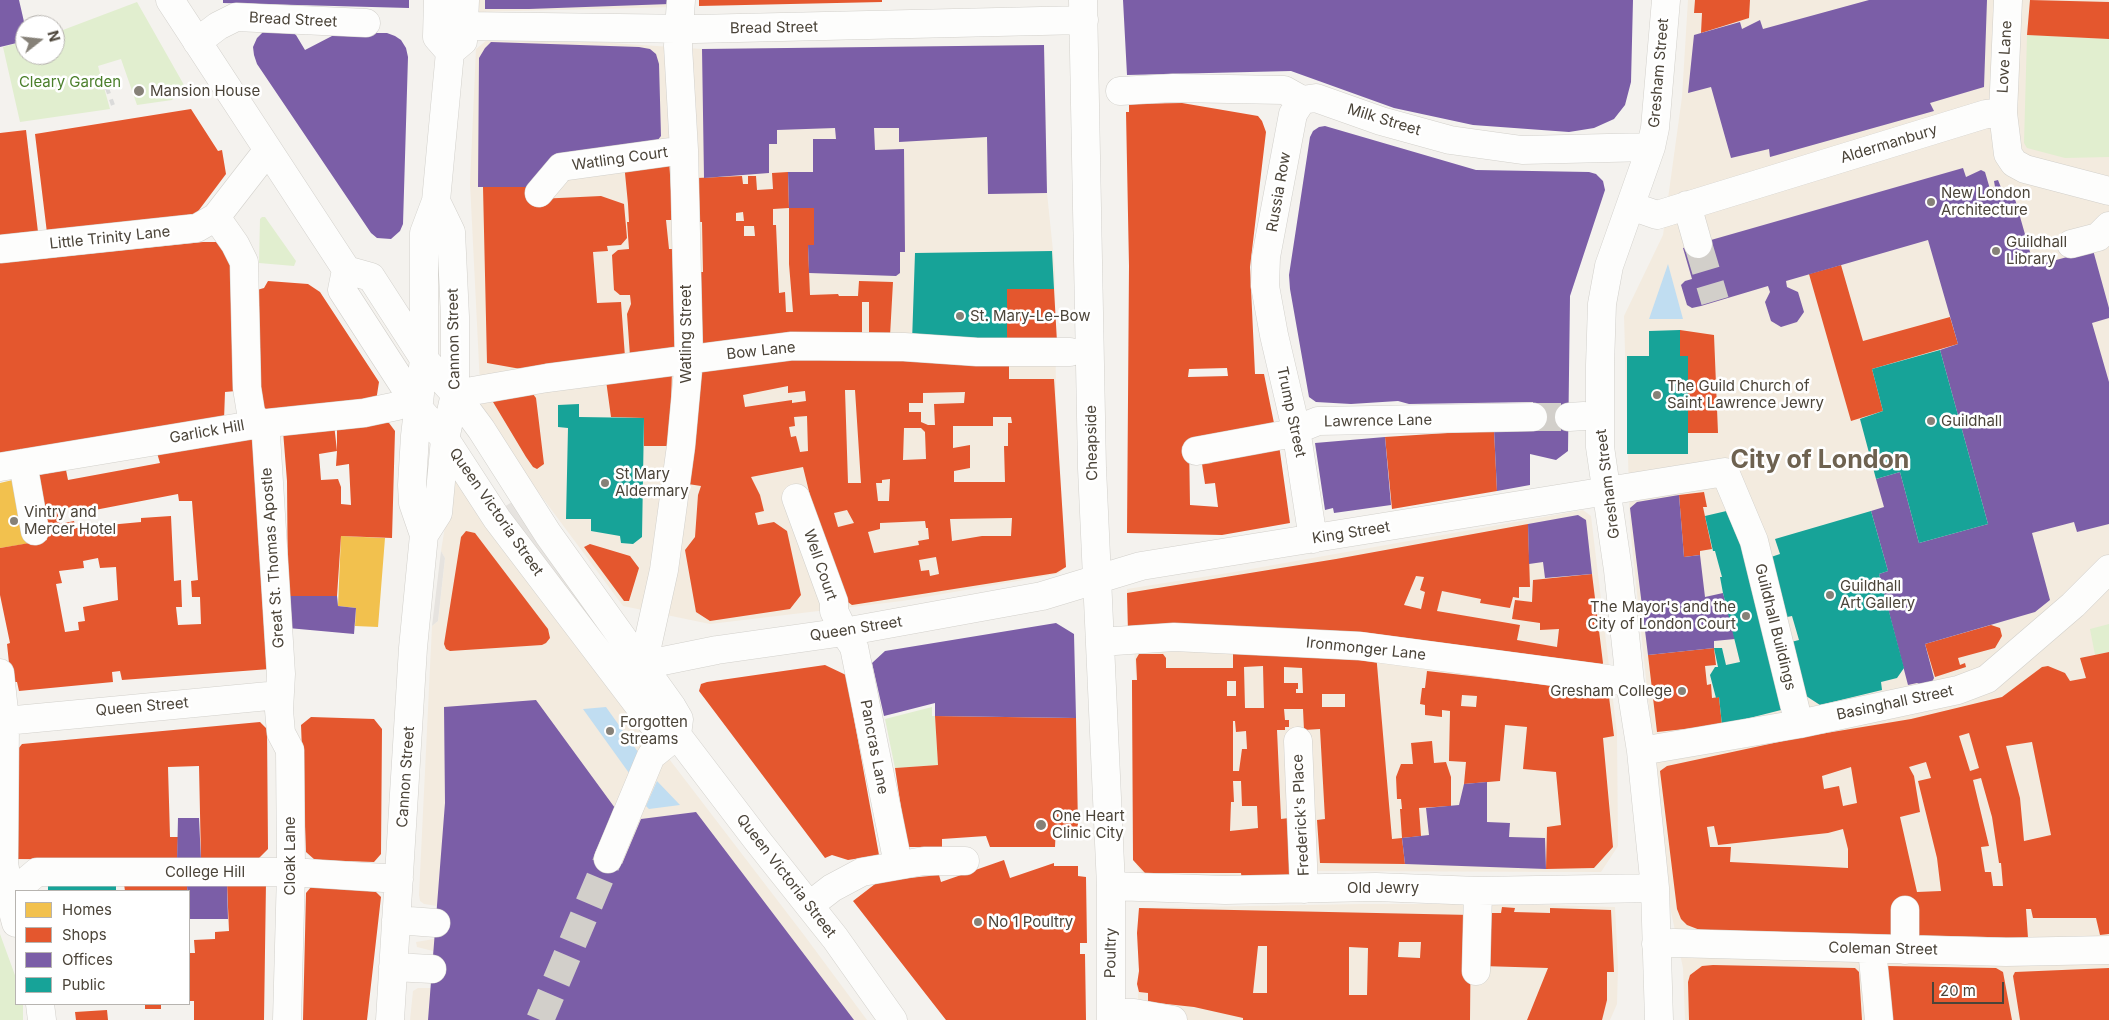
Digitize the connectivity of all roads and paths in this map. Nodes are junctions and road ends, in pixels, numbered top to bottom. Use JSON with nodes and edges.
{"nodes":[{"id":1,"x":170,"y":0,"type":"edge"},
{"id":2,"x":438,"y":0,"type":"edge"},
{"id":3,"x":681,"y":0,"type":"edge"},
{"id":4,"x":1666,"y":0,"type":"edge"},
{"id":5,"x":2008,"y":0,"type":"edge"},
{"id":6,"x":1083,"y":10,"type":"edge"},
{"id":7,"x":464,"y":13,"type":"edge"},
{"id":8,"x":366,"y":23,"type":"dead end"},
{"id":9,"x":680,"y":29,"type":"junction"},
{"id":10,"x":197,"y":42,"type":"junction"},
{"id":11,"x":450,"y":52,"type":"junction"},
{"id":12,"x":1120,"y":91,"type":"dead end"},
{"id":13,"x":1302,"y":100,"type":"junction"},
{"id":14,"x":2003,"y":113,"type":"junction"},
{"id":15,"x":1651,"y":147,"type":"junction"},
{"id":16,"x":268,"y":150,"type":"junction"},
{"id":17,"x":684,"y":150,"type":"junction"},
{"id":18,"x":2109,"y":191,"type":"edge"},
{"id":19,"x":538,"y":193,"type":"dead end"},
{"id":20,"x":2109,"y":196,"type":"edge"},
{"id":21,"x":436,"y":201,"type":"junction"},
{"id":22,"x":1687,"y":205,"type":"junction"},
{"id":23,"x":1630,"y":206,"type":"junction"},
{"id":24,"x":216,"y":217,"type":"junction"},
{"id":25,"x":2109,"y":221,"type":"edge"},
{"id":26,"x":2109,"y":226,"type":"edge"},
{"id":27,"x":1698,"y":244,"type":"tunnel mouth"},
{"id":28,"x":2071,"y":244,"type":"dead end"},
{"id":29,"x":0,"y":249,"type":"edge"},
{"id":30,"x":346,"y":270,"type":"junction"},
{"id":31,"x":1265,"y":286,"type":"joint"},
{"id":32,"x":1070,"y":352,"type":"dead end"},
{"id":33,"x":424,"y":359,"type":"junction"},
{"id":34,"x":689,"y":359,"type":"junction"},
{"id":35,"x":455,"y":394,"type":"junction"},
{"id":36,"x":416,"y":403,"type":"junction"},
{"id":37,"x":1522,"y":417,"type":"tunnel mouth"},
{"id":38,"x":259,"y":424,"type":"junction"},
{"id":39,"x":1296,"y":430,"type":"junction"},
{"id":40,"x":445,"y":438,"type":"junction"},
{"id":41,"x":1196,"y":451,"type":"dead end"},
{"id":42,"x":12,"y":465,"type":"edge"},
{"id":43,"x":1607,"y":490,"type":"junction"},
{"id":44,"x":796,"y":498,"type":"dead end"},
{"id":45,"x":35,"y":530,"type":"dead end"},
{"id":46,"x":1750,"y":532,"type":"joint"},
{"id":47,"x":424,"y":535,"type":"junction"},
{"id":48,"x":1313,"y":539,"type":"junction"},
{"id":49,"x":2109,"y":569,"type":"edge"},
{"id":50,"x":1096,"y":580,"type":"junction"},
{"id":51,"x":844,"y":632,"type":"junction"},
{"id":52,"x":1100,"y":642,"type":"junction"},
{"id":53,"x":643,"y":665,"type":"junction"},
{"id":54,"x":0,"y":673,"type":"edge"},
{"id":55,"x":617,"y":676,"type":"junction"},
{"id":56,"x":1630,"y":682,"type":"junction"},
{"id":57,"x":279,"y":694,"type":"junction"},
{"id":58,"x":5,"y":721,"type":"junction"},
{"id":59,"x":1799,"y":724,"type":"junction"},
{"id":60,"x":677,"y":735,"type":"junction"},
{"id":61,"x":1298,"y":741,"type":"dead end"},
{"id":62,"x":1641,"y":751,"type":"junction"},
{"id":63,"x":608,"y":859,"type":"tunnel mouth"},
{"id":64,"x":965,"y":861,"type":"dead end"},
{"id":65,"x":898,"y":864,"type":"junction"},
{"id":66,"x":291,"y":872,"type":"junction"},
{"id":67,"x":399,"y":879,"type":"junction"},
{"id":68,"x":1111,"y":886,"type":"junction"},
{"id":69,"x":1655,"y":888,"type":"junction"},
{"id":70,"x":1304,"y":889,"type":"junction"},
{"id":71,"x":21,"y":890,"type":"edge"},
{"id":72,"x":1478,"y":890,"type":"junction"},
{"id":73,"x":15,"y":904,"type":"edge"},
{"id":74,"x":810,"y":906,"type":"junction"},
{"id":75,"x":1905,"y":910,"type":"dead end"},
{"id":76,"x":396,"y":920,"type":"junction"},
{"id":77,"x":436,"y":923,"type":"dead end"},
{"id":78,"x":1656,"y":944,"type":"junction"},
{"id":79,"x":1872,"y":949,"type":"junction"},
{"id":80,"x":1905,"y":950,"type":"junction"},
{"id":81,"x":2109,"y":950,"type":"edge"},
{"id":82,"x":393,"y":967,"type":"junction"},
{"id":83,"x":432,"y":969,"type":"dead end"},
{"id":84,"x":1476,"y":971,"type":"dead end"},
{"id":85,"x":40,"y":1005,"type":"edge"},
{"id":86,"x":1111,"y":1017,"type":"edge"},
{"id":87,"x":42,"y":1020,"type":"edge"},
{"id":88,"x":287,"y":1020,"type":"edge"},
{"id":89,"x":390,"y":1020,"type":"edge"},
{"id":90,"x":892,"y":1020,"type":"edge"},
{"id":91,"x":1173,"y":1020,"type":"edge"},
{"id":92,"x":1659,"y":1020,"type":"edge"},
{"id":93,"x":1879,"y":1020,"type":"edge"}],
"edges":[{"from":1,"to":10,"type":"street"},
{"from":2,"to":11,"type":"street"},
{"from":3,"to":9,"type":"street","name":"Watling Street"},
{"from":4,"to":15,"type":"street","name":"Gresham Street"},
{"from":5,"to":14,"type":"street","name":"Love Lane"},
{"from":6,"to":9,"type":"street","name":"Bread Street"},
{"from":6,"to":50,"type":"street","name":"Cheapside"},
{"from":7,"to":9,"type":"street","name":"Bread Street"},
{"from":7,"to":11,"type":"street"},
{"from":8,"to":10,"type":"street","name":"Bread Street"},
{"from":9,"to":17,"type":"street","name":"Watling Street"},
{"from":10,"to":16,"type":"street"},
{"from":11,"to":21,"type":"street","name":"Cannon Street"},
{"from":12,"to":13,"type":"street","name":"Milk Street"},
{"from":13,"to":15,"type":"street","name":"Milk Street"},
{"from":13,"to":31,"type":"street","name":"Russia Row"},
{"from":14,"to":18,"type":"street"},
{"from":14,"to":22,"type":"street","name":"Aldermanbury"},
{"from":15,"to":23,"type":"street","name":"Gresham Street"},
{"from":16,"to":24,"type":"street"},
{"from":16,"to":30,"type":"street"},
{"from":17,"to":19,"type":"street","name":"Watling Court"},
{"from":17,"to":34,"type":"street","name":"Watling Street"},
{"from":20,"to":25,"type":"street"},
{"from":21,"to":33,"type":"street","name":"Cannon Street"},
{"from":21,"to":35,"type":"street","name":"Cannon Street"},
{"from":22,"to":23,"type":"street","name":"Aldermanbury"},
{"from":22,"to":27,"type":"street"},
{"from":23,"to":43,"type":"street","name":"Gresham Street"},
{"from":24,"to":29,"type":"street","name":"Little Trinity Lane"},
{"from":24,"to":38,"type":"street","name":"Great St. Thomas Apostle"},
{"from":26,"to":28,"type":"street"},
{"from":30,"to":33,"type":"street","name":"Queen Victoria Street"},
{"from":30,"to":36,"type":"street","name":"Queen Victoria Street"},
{"from":31,"to":39,"type":"street","name":"Trump Street"},
{"from":32,"to":34,"type":"street","name":"Bow Lane"},
{"from":33,"to":35,"type":"street","name":"Queen Victoria Street"},
{"from":33,"to":36,"type":"street","name":"Cannon Street"},
{"from":34,"to":35,"type":"street","name":"Bow Lane"},
{"from":34,"to":53,"type":"street","name":"Watling Street"},
{"from":35,"to":40,"type":"street","name":"Cannon Street"},
{"from":35,"to":53,"type":"street","name":"Queen Victoria Street"},
{"from":36,"to":38,"type":"street","name":"Garlick Hill"},
{"from":36,"to":40,"type":"street","name":"Queen Victoria Street"},
{"from":36,"to":47,"type":"street","name":"Cannon Street"},
{"from":37,"to":39,"type":"street","name":"Lawrence Lane"},
{"from":38,"to":42,"type":"street","name":"Garlick Hill"},
{"from":38,"to":57,"type":"street","name":"Great St. Thomas Apostle"},
{"from":39,"to":41,"type":"street","name":"Lawrence Lane"},
{"from":39,"to":48,"type":"street","name":"Trump Street"},
{"from":40,"to":47,"type":"street","name":"Cannon Street"},
{"from":40,"to":55,"type":"street","name":"Queen Victoria Street"},
{"from":42,"to":45,"type":"street"},
{"from":43,"to":46,"type":"street","name":"King Street"},
{"from":43,"to":48,"type":"street","name":"King Street"},
{"from":43,"to":56,"type":"street","name":"Gresham Street"},
{"from":44,"to":51,"type":"street","name":"Well Court"},
{"from":46,"to":59,"type":"street","name":"Guildhall Buildings"},
{"from":47,"to":67,"type":"street","name":"Cannon Street"},
{"from":48,"to":50,"type":"street","name":"King Street"},
{"from":49,"to":59,"type":"street","name":"Basinghall Street"},
{"from":50,"to":51,"type":"street","name":"Queen Street"},
{"from":50,"to":52,"type":"street","name":"Cheapside"},
{"from":51,"to":53,"type":"street","name":"Queen Street"},
{"from":51,"to":65,"type":"street","name":"Pancras Lane"},
{"from":52,"to":56,"type":"street","name":"Ironmonger Lane"},
{"from":52,"to":68,"type":"street","name":"Cheapside"},
{"from":53,"to":55,"type":"street","name":"Queen Street"},
{"from":53,"to":60,"type":"street","name":"Queen Victoria Street"},
{"from":54,"to":58,"type":"street"},
{"from":55,"to":60,"type":"street","name":"Queen Victoria Street"},
{"from":56,"to":62,"type":"street","name":"Gresham Street"},
{"from":57,"to":58,"type":"street","name":"Queen Street"},
{"from":57,"to":66,"type":"street","name":"Cloak Lane"},
{"from":58,"to":73,"type":"street"},
{"from":59,"to":62,"type":"street","name":"Basinghall Street"},
{"from":60,"to":63,"type":"street"},
{"from":60,"to":74,"type":"street","name":"Queen Victoria Street"},
{"from":61,"to":70,"type":"street","name":"Frederick's Place"},
{"from":62,"to":69,"type":"street","name":"Gresham Street"},
{"from":64,"to":65,"type":"street"},
{"from":65,"to":74,"type":"street"},
{"from":66,"to":67,"type":"street","name":"College Hill"},
{"from":66,"to":71,"type":"street","name":"College Hill"},
{"from":66,"to":88,"type":"street","name":"Cloak Lane"},
{"from":67,"to":76,"type":"street","name":"Cannon Street"},
{"from":68,"to":70,"type":"street","name":"Old Jewry"},
{"from":68,"to":86,"type":"street","name":"Poultry"},
{"from":69,"to":72,"type":"street","name":"Old Jewry"},
{"from":69,"to":78,"type":"street","name":"Gresham Street"},
{"from":70,"to":72,"type":"street","name":"Old Jewry"},
{"from":72,"to":84,"type":"street"},
{"from":74,"to":90,"type":"street","name":"Queen Victoria Street"},
{"from":75,"to":80,"type":"street"},
{"from":76,"to":77,"type":"street"},
{"from":76,"to":82,"type":"street","name":"Cannon Street"},
{"from":78,"to":79,"type":"street","name":"Coleman Street"},
{"from":78,"to":92,"type":"street","name":"Gresham Street"},
{"from":79,"to":80,"type":"street","name":"Coleman Street"},
{"from":79,"to":93,"type":"street"},
{"from":80,"to":81,"type":"street","name":"Coleman Street"},
{"from":82,"to":83,"type":"street"},
{"from":82,"to":89,"type":"street","name":"Cannon Street"},
{"from":85,"to":87,"type":"street"},
{"from":86,"to":91,"type":"street"}]}
